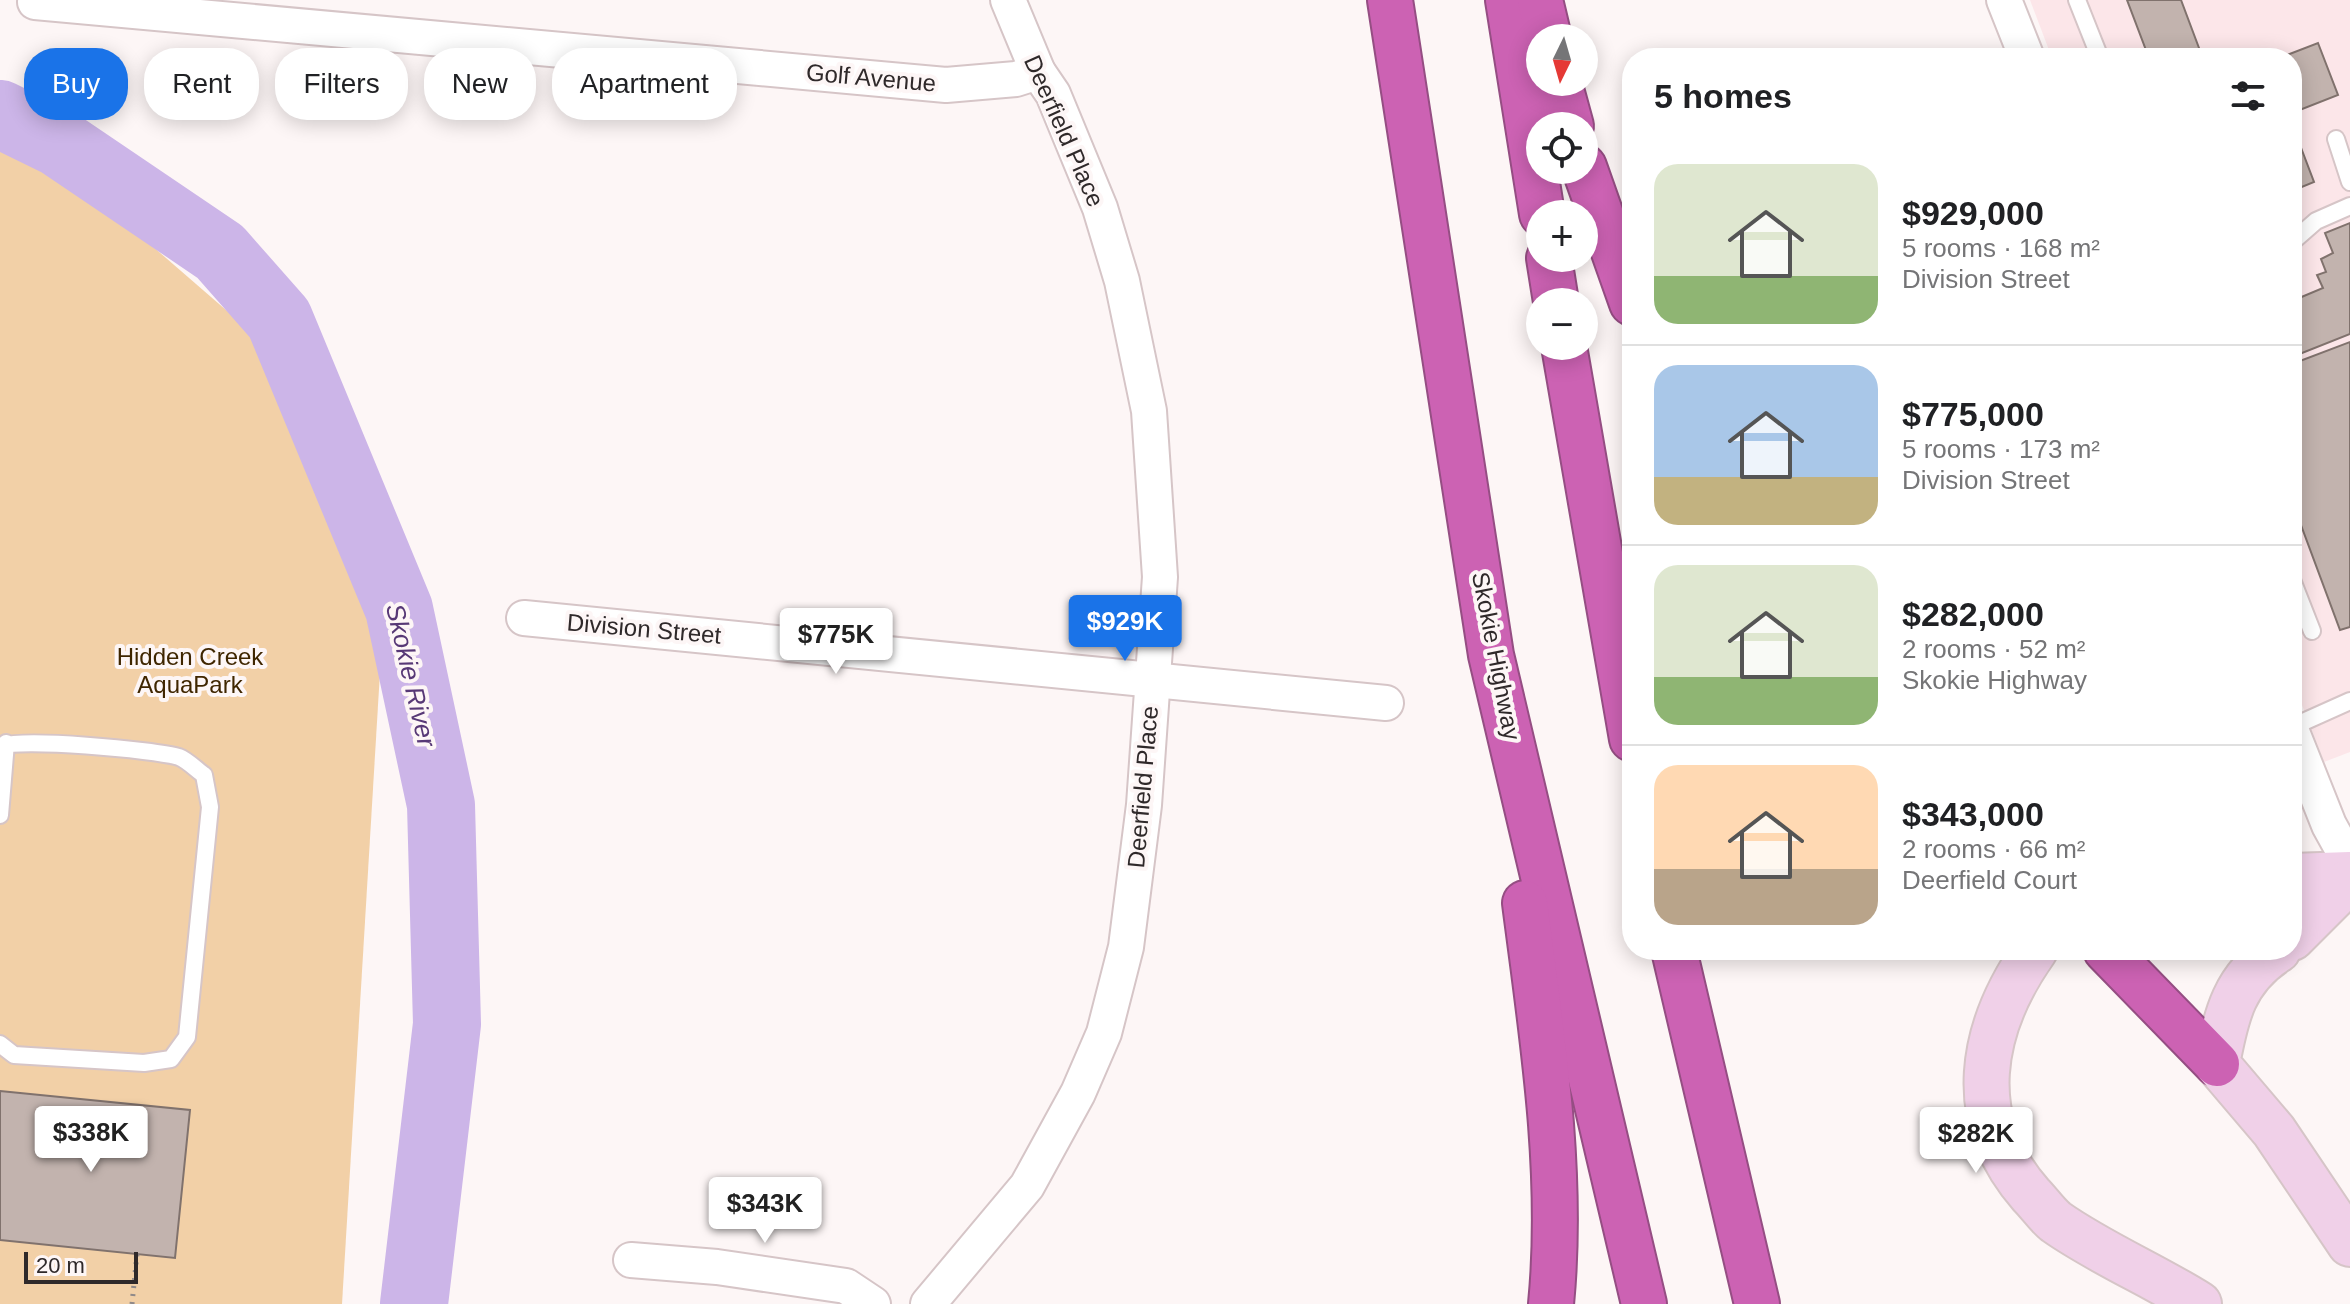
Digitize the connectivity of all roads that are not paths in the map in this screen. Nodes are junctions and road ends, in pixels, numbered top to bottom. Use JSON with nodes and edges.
{"nodes":[{"id":1,"x":1008,"y":0,"type":"edge"},
{"id":2,"x":1390,"y":0,"type":"edge"},
{"id":3,"x":1508,"y":0,"type":"edge"},
{"id":4,"x":1540,"y":0,"type":"edge"},
{"id":5,"x":2004,"y":0,"type":"edge"},
{"id":6,"x":2077,"y":0,"type":"edge"},
{"id":7,"x":35,"y":2,"type":"edge"},
{"id":8,"x":1546,"y":24,"type":"edge"},
{"id":9,"x":2023,"y":48,"type":"edge"},
{"id":10,"x":2096,"y":48,"type":"edge"},
{"id":11,"x":1038,"y":72,"type":"junction"},
{"id":12,"x":2336,"y":139,"type":"dead end"},
{"id":13,"x":2350,"y":182,"type":"edge"},
{"id":14,"x":1590,"y":184,"type":"edge"},
{"id":15,"x":1540,"y":200,"type":"edge"},
{"id":16,"x":2350,"y":206,"type":"edge"},
{"id":17,"x":2302,"y":233,"type":"edge"},
{"id":18,"x":1622,"y":275,"type":"edge"},
{"id":19,"x":1566,"y":360,"type":"edge"},
{"id":20,"x":2302,"y":606,"type":"edge"},
{"id":21,"x":524,"y":618,"type":"dead end"},
{"id":22,"x":2312,"y":631,"type":"dead end"},
{"id":23,"x":1491,"y":655,"type":"junction"},
{"id":24,"x":1622,"y":681,"type":"edge"},
{"id":25,"x":1153,"y":682,"type":"junction"},
{"id":26,"x":2350,"y":701,"type":"edge"},
{"id":27,"x":1386,"y":703,"type":"dead end"},
{"id":28,"x":2302,"y":724,"type":"edge"},
{"id":29,"x":3,"y":745,"type":"edge"},
{"id":30,"x":2302,"y":755,"type":"edge"},
{"id":31,"x":0,"y":815,"type":"edge"},
{"id":32,"x":2350,"y":863,"type":"edge"},
{"id":33,"x":2350,"y":874,"type":"edge"},
{"id":34,"x":2302,"y":876,"type":"edge"},
{"id":35,"x":2350,"y":880,"type":"edge"},
{"id":36,"x":2302,"y":928,"type":"edge"},
{"id":37,"x":1676,"y":960,"type":"edge"},
{"id":38,"x":2028,"y":960,"type":"edge"},
{"id":39,"x":2116,"y":960,"type":"edge"},
{"id":40,"x":2263,"y":960,"type":"edge"},
{"id":41,"x":0,"y":1044,"type":"edge"},
{"id":42,"x":2217,"y":1064,"type":"junction"},
{"id":43,"x":2350,"y":1244,"type":"edge"},
{"id":44,"x":631,"y":1260,"type":"dead end"},
{"id":45,"x":873,"y":1304,"type":"edge"},
{"id":46,"x":928,"y":1304,"type":"edge"},
{"id":47,"x":1551,"y":1304,"type":"edge"},
{"id":48,"x":1644,"y":1304,"type":"edge"},
{"id":49,"x":1757,"y":1304,"type":"edge"},
{"id":50,"x":2199,"y":1304,"type":"edge"}],
"edges":[{"from":1,"to":11,"type":"street","name":"Deerfield Place"},
{"from":2,"to":23,"type":"highway","name":"Skokie Highway"},
{"from":3,"to":15,"type":"highway"},
{"from":4,"to":8,"type":"highway"},
{"from":5,"to":9,"type":"street"},
{"from":6,"to":10,"type":"lane"},
{"from":7,"to":11,"type":"street","name":"Golf Avenue"},
{"from":11,"to":25,"type":"street","name":"Deerfield Place"},
{"from":12,"to":13,"type":"lane"},
{"from":14,"to":18,"type":"highway"},
{"from":16,"to":17,"type":"lane"},
{"from":19,"to":24,"type":"highway"},
{"from":20,"to":22,"type":"lane"},
{"from":21,"to":25,"type":"street","name":"Division Street"},
{"from":23,"to":47,"type":"highway"},
{"from":23,"to":48,"type":"highway","name":"Skokie Highway"},
{"from":25,"to":27,"type":"street","name":"Division Street"},
{"from":25,"to":46,"type":"street","name":"Deerfield Place"},
{"from":26,"to":28,"type":"lane"},
{"from":29,"to":31,"type":"lane"},
{"from":29,"to":41,"type":"lane"},
{"from":30,"to":32,"type":"street"},
{"from":33,"to":34,"type":"street"},
{"from":35,"to":36,"type":"street"},
{"from":37,"to":49,"type":"highway"},
{"from":38,"to":50,"type":"street"},
{"from":39,"to":42,"type":"highway"},
{"from":40,"to":42,"type":"street"},
{"from":42,"to":43,"type":"street"},
{"from":44,"to":45,"type":"street"}]}
